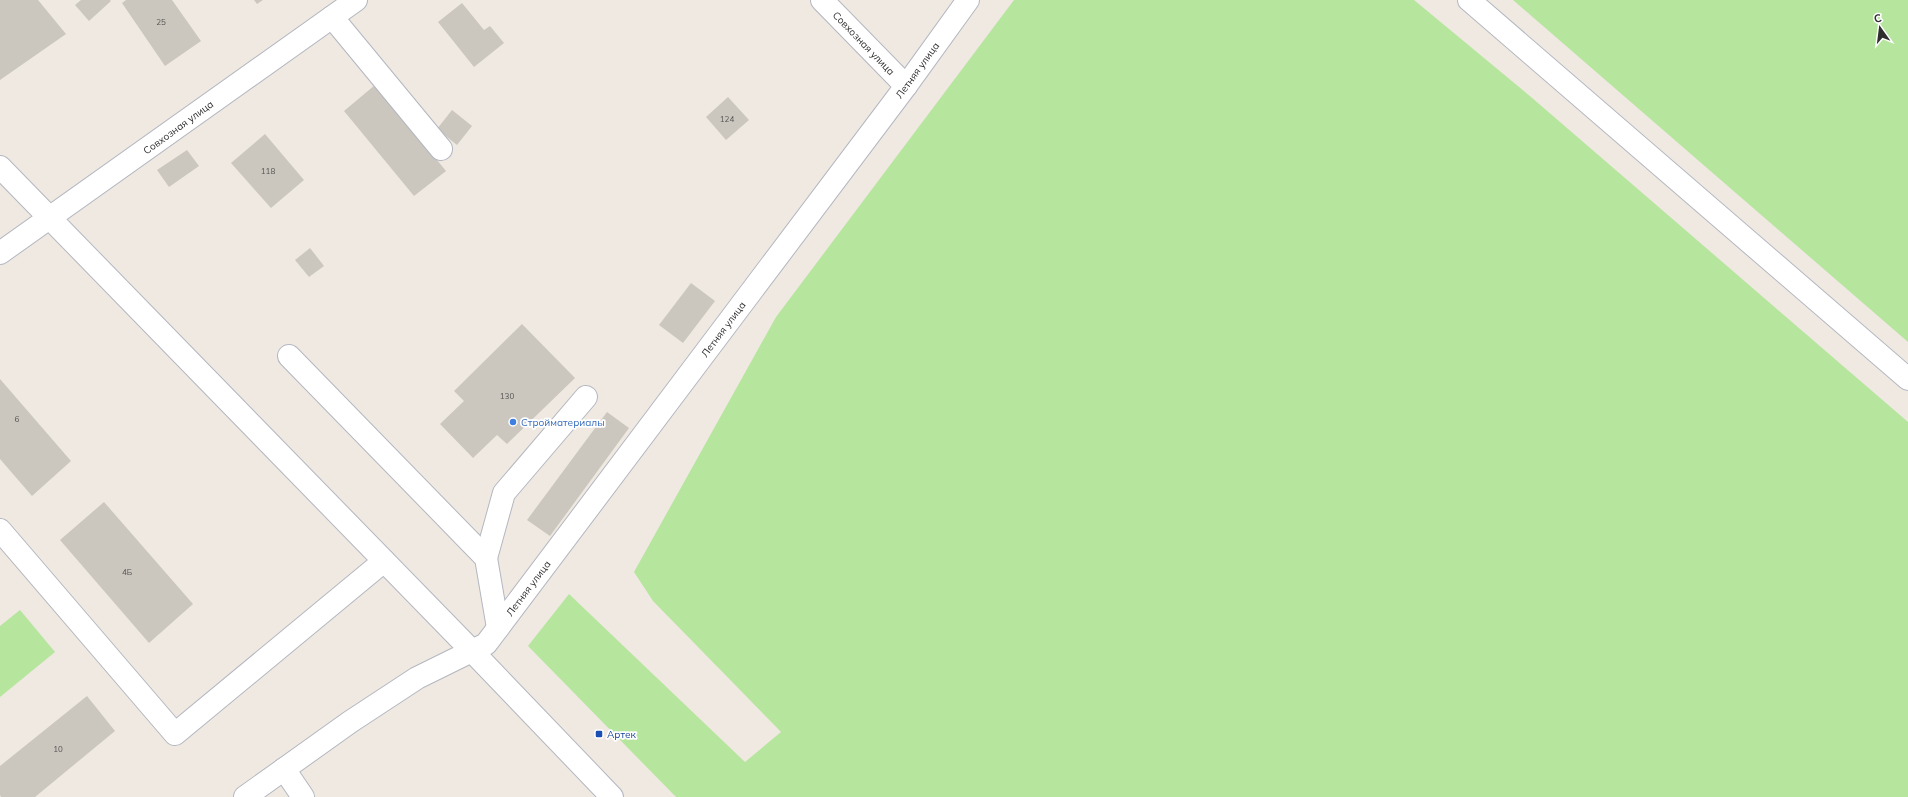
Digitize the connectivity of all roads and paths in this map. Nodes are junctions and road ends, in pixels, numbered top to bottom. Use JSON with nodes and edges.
{"nodes":[{"id":1,"x":356,"y":0,"type":"edge"},
{"id":2,"x":822,"y":0,"type":"edge"},
{"id":3,"x":968,"y":0,"type":"edge"},
{"id":4,"x":1468,"y":0,"type":"edge"},
{"id":5,"x":332,"y":17,"type":"junction"},
{"id":6,"x":906,"y":86,"type":"junction"},
{"id":7,"x":441,"y":149,"type":"dead end"},
{"id":8,"x":0,"y":167,"type":"edge"},
{"id":9,"x":50,"y":218,"type":"junction"},
{"id":10,"x":0,"y":253,"type":"edge"},
{"id":11,"x":289,"y":356,"type":"dead end"},
{"id":12,"x":1908,"y":379,"type":"edge"},
{"id":13,"x":586,"y":397,"type":"dead end"},
{"id":14,"x":0,"y":530,"type":"edge"},
{"id":15,"x":486,"y":558,"type":"junction"},
{"id":16,"x":384,"y":561,"type":"junction"},
{"id":17,"x":498,"y":628,"type":"junction"},
{"id":18,"x":472,"y":651,"type":"junction"},
{"id":19,"x":284,"y":769,"type":"junction"},
{"id":20,"x":245,"y":797,"type":"edge"},
{"id":21,"x":303,"y":797,"type":"edge"},
{"id":22,"x":612,"y":797,"type":"edge"}],
"edges":[{"from":1,"to":5,"type":"street","name":"Совхозная улица"},
{"from":2,"to":6,"type":"street","name":"Совхозная улица"},
{"from":3,"to":6,"type":"street","name":"Летняя улица"},
{"from":4,"to":12,"type":"street"},
{"from":5,"to":7,"type":"street"},
{"from":5,"to":9,"type":"street","name":"Совхозная улица"},
{"from":6,"to":17,"type":"street","name":"Летняя улица"},
{"from":8,"to":9,"type":"street"},
{"from":9,"to":10,"type":"street","name":"Совхозная улица"},
{"from":9,"to":16,"type":"street"},
{"from":11,"to":15,"type":"street"},
{"from":13,"to":15,"type":"street"},
{"from":14,"to":16,"type":"street"},
{"from":15,"to":17,"type":"street"},
{"from":16,"to":18,"type":"street"},
{"from":17,"to":18,"type":"street","name":"Летняя улица"},
{"from":18,"to":19,"type":"street","name":"Летняя улица"},
{"from":18,"to":22,"type":"street"},
{"from":19,"to":20,"type":"street","name":"Летняя улица"},
{"from":19,"to":21,"type":"street"}]}
